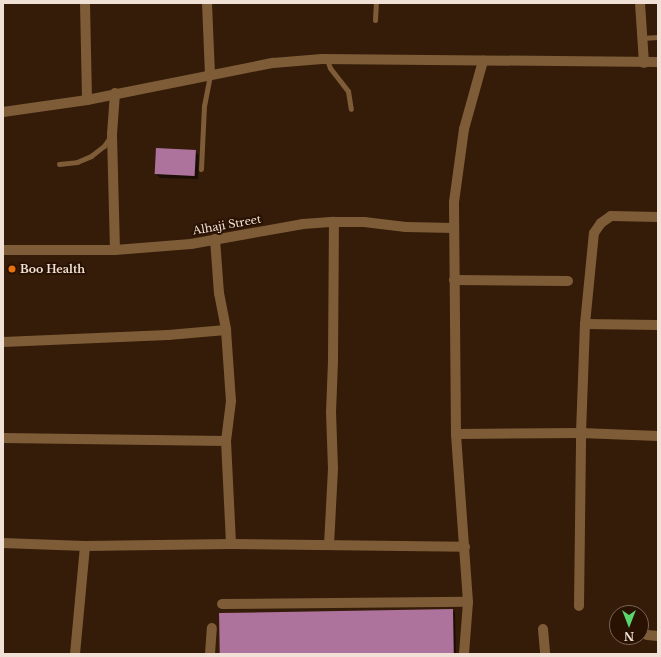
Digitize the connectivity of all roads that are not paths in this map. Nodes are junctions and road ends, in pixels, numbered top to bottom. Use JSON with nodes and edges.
{"nodes":[{"id":1,"x":86,"y":3,"type":"edge"},
{"id":2,"x":206,"y":3,"type":"edge"},
{"id":3,"x":376,"y":3,"type":"edge"},
{"id":4,"x":640,"y":3,"type":"edge"},
{"id":5,"x":375,"y":20,"type":"dead end"},
{"id":6,"x":658,"y":37,"type":"edge"},
{"id":7,"x":642,"y":38,"type":"junction"},
{"id":8,"x":327,"y":60,"type":"junction"},
{"id":9,"x":483,"y":61,"type":"junction"},
{"id":10,"x":658,"y":62,"type":"edge"},
{"id":11,"x":644,"y":63,"type":"junction"},
{"id":12,"x":210,"y":75,"type":"junction"},
{"id":13,"x":115,"y":93,"type":"junction"},
{"id":14,"x":87,"y":100,"type":"junction"},
{"id":15,"x":351,"y":109,"type":"dead end"},
{"id":16,"x":3,"y":112,"type":"edge"},
{"id":17,"x":112,"y":134,"type":"junction"},
{"id":18,"x":59,"y":164,"type":"dead end"},
{"id":19,"x":201,"y":168,"type":"dead end"},
{"id":20,"x":658,"y":217,"type":"edge"},
{"id":21,"x":334,"y":222,"type":"junction"},
{"id":22,"x":454,"y":228,"type":"junction"},
{"id":23,"x":215,"y":239,"type":"junction"},
{"id":24,"x":3,"y":250,"type":"edge"},
{"id":25,"x":115,"y":250,"type":"junction"},
{"id":26,"x":454,"y":280,"type":"junction"},
{"id":27,"x":568,"y":280,"type":"dead end"},
{"id":28,"x":585,"y":324,"type":"junction"},
{"id":29,"x":658,"y":325,"type":"edge"},
{"id":30,"x":226,"y":330,"type":"junction"},
{"id":31,"x":3,"y":342,"type":"edge"},
{"id":32,"x":581,"y":433,"type":"junction"},
{"id":33,"x":456,"y":434,"type":"junction"},
{"id":34,"x":658,"y":436,"type":"edge"},
{"id":35,"x":3,"y":438,"type":"edge"},
{"id":36,"x":226,"y":441,"type":"junction"},
{"id":37,"x":3,"y":543,"type":"edge"},
{"id":38,"x":231,"y":544,"type":"junction"},
{"id":39,"x":329,"y":545,"type":"junction"},
{"id":40,"x":85,"y":546,"type":"junction"},
{"id":41,"x":465,"y":547,"type":"junction"},
{"id":42,"x":468,"y":602,"type":"junction"},
{"id":43,"x":222,"y":604,"type":"dead end"},
{"id":44,"x":579,"y":606,"type":"dead end"},
{"id":45,"x":212,"y":628,"type":"dead end"},
{"id":46,"x":543,"y":629,"type":"dead end"},
{"id":47,"x":75,"y":654,"type":"edge"},
{"id":48,"x":210,"y":654,"type":"edge"},
{"id":49,"x":464,"y":654,"type":"edge"},
{"id":50,"x":545,"y":654,"type":"edge"}],
"edges":[{"from":1,"to":14,"type":"street"},
{"from":2,"to":12,"type":"street"},
{"from":3,"to":5,"type":"lane"},
{"from":4,"to":7,"type":"street"},
{"from":6,"to":7,"type":"lane"},
{"from":7,"to":11,"type":"street"},
{"from":8,"to":9,"type":"street"},
{"from":8,"to":12,"type":"street"},
{"from":8,"to":15,"type":"lane"},
{"from":9,"to":11,"type":"street"},
{"from":9,"to":22,"type":"street"},
{"from":10,"to":11,"type":"street"},
{"from":12,"to":13,"type":"street"},
{"from":12,"to":19,"type":"lane"},
{"from":13,"to":14,"type":"street"},
{"from":13,"to":17,"type":"street"},
{"from":14,"to":16,"type":"street"},
{"from":17,"to":18,"type":"lane"},
{"from":17,"to":25,"type":"street"},
{"from":20,"to":28,"type":"street"},
{"from":21,"to":22,"type":"street","name":"Alhaji Street"},
{"from":21,"to":23,"type":"street","name":"Alhaji Street"},
{"from":21,"to":39,"type":"street"},
{"from":22,"to":26,"type":"street"},
{"from":23,"to":25,"type":"street","name":"Alhaji Street"},
{"from":23,"to":30,"type":"street"},
{"from":24,"to":25,"type":"street","name":"Alhaji Street"},
{"from":26,"to":27,"type":"street"},
{"from":26,"to":33,"type":"street"},
{"from":28,"to":29,"type":"street"},
{"from":28,"to":32,"type":"street"},
{"from":30,"to":31,"type":"street"},
{"from":30,"to":36,"type":"street"},
{"from":32,"to":33,"type":"street"},
{"from":32,"to":34,"type":"street"},
{"from":32,"to":44,"type":"street"},
{"from":33,"to":41,"type":"street"},
{"from":35,"to":36,"type":"street"},
{"from":36,"to":38,"type":"street"},
{"from":37,"to":40,"type":"street"},
{"from":38,"to":39,"type":"street"},
{"from":38,"to":40,"type":"street"},
{"from":39,"to":41,"type":"street"},
{"from":40,"to":47,"type":"street"},
{"from":41,"to":42,"type":"street"},
{"from":42,"to":43,"type":"street"},
{"from":42,"to":49,"type":"street"},
{"from":45,"to":48,"type":"street"},
{"from":46,"to":50,"type":"street"}]}
